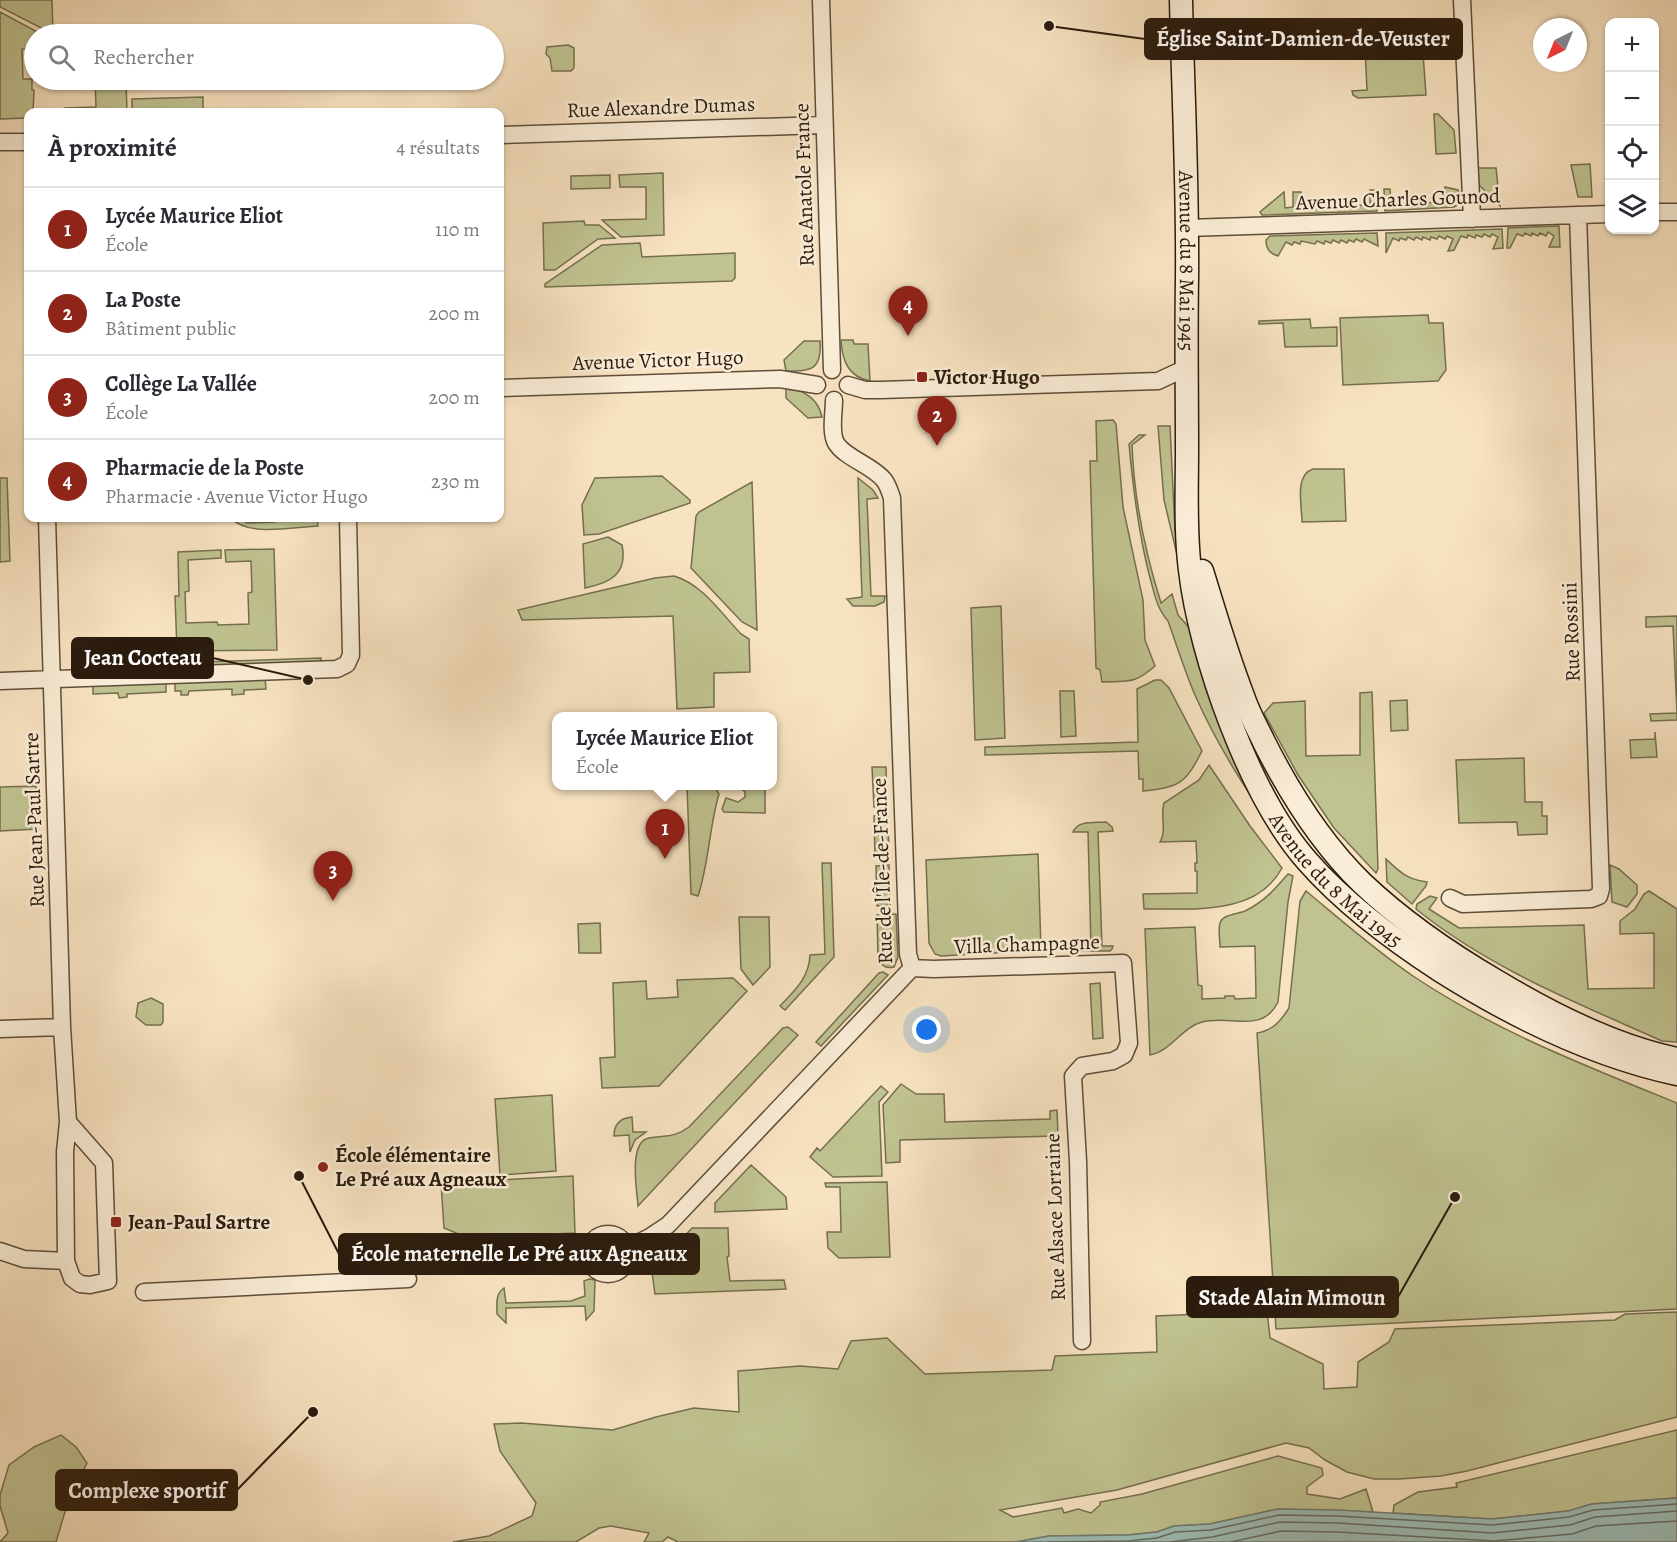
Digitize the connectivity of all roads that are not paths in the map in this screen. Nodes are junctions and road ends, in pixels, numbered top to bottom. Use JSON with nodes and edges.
{"nodes":[{"id":1,"x":821,"y":0,"type":"edge"},
{"id":2,"x":1181,"y":0,"type":"edge"},
{"id":3,"x":1462,"y":0,"type":"edge"},
{"id":4,"x":824,"y":125,"type":"junction"},
{"id":5,"x":504,"y":135,"type":"edge"},
{"id":6,"x":0,"y":142,"type":"edge"},
{"id":7,"x":24,"y":142,"type":"edge"},
{"id":8,"x":1659,"y":212,"type":"edge"},
{"id":9,"x":1677,"y":212,"type":"edge"},
{"id":10,"x":1605,"y":214,"type":"edge"},
{"id":11,"x":1578,"y":215,"type":"junction"},
{"id":12,"x":1472,"y":219,"type":"junction"},
{"id":13,"x":1187,"y":228,"type":"junction"},
{"id":14,"x":1185,"y":368,"type":"junction"},
{"id":15,"x":832,"y":370,"type":"junction"},
{"id":16,"x":817,"y":385,"type":"junction"},
{"id":17,"x":848,"y":385,"type":"junction"},
{"id":18,"x":504,"y":388,"type":"edge"},
{"id":19,"x":834,"y":400,"type":"junction"},
{"id":20,"x":1187,"y":520,"type":"junction"},
{"id":21,"x":47,"y":522,"type":"edge"},
{"id":22,"x":348,"y":522,"type":"edge"},
{"id":23,"x":52,"y":679,"type":"junction"},
{"id":24,"x":0,"y":681,"type":"edge"},
{"id":25,"x":1450,"y":898,"type":"dead end"},
{"id":26,"x":912,"y":968,"type":"junction"},
{"id":27,"x":62,"y":1027,"type":"junction"},
{"id":28,"x":0,"y":1029,"type":"edge"},
{"id":29,"x":1677,"y":1059,"type":"edge"},
{"id":30,"x":1677,"y":1074,"type":"edge"},
{"id":31,"x":1073,"y":1091,"type":"joint"},
{"id":32,"x":68,"y":1122,"type":"junction"},
{"id":33,"x":628,"y":1248,"type":"dead end"},
{"id":34,"x":0,"y":1251,"type":"edge"},
{"id":35,"x":66,"y":1261,"type":"junction"},
{"id":36,"x":408,"y":1279,"type":"dead end"},
{"id":37,"x":144,"y":1292,"type":"dead end"},
{"id":38,"x":1082,"y":1341,"type":"dead end"}],
"edges":[{"from":1,"to":4,"type":"street","name":"Rue Anatole France"},
{"from":2,"to":13,"type":"main road","name":"Avenue du 8 Mai 1945"},
{"from":3,"to":12,"type":"street"},
{"from":4,"to":5,"type":"street","name":"Rue Alexandre Dumas"},
{"from":4,"to":15,"type":"street","name":"Rue Anatole France"},
{"from":6,"to":7,"type":"street"},
{"from":8,"to":9,"type":"street"},
{"from":10,"to":11,"type":"street","name":"Avenue Charles Gounod"},
{"from":11,"to":12,"type":"street","name":"Avenue Charles Gounod"},
{"from":11,"to":25,"type":"street","name":"Rue Rossini"},
{"from":12,"to":13,"type":"street","name":"Avenue Charles Gounod"},
{"from":13,"to":14,"type":"main road","name":"Avenue du 8 Mai 1945"},
{"from":14,"to":17,"type":"street"},
{"from":14,"to":20,"type":"main road","name":"Avenue du 8 Mai 1945"},
{"from":15,"to":16,"type":"street"},
{"from":15,"to":17,"type":"street"},
{"from":16,"to":18,"type":"street","name":"Avenue Victor Hugo"},
{"from":16,"to":19,"type":"street"},
{"from":17,"to":19,"type":"street"},
{"from":19,"to":26,"type":"street","name":"Rue de l'Île-de-France"},
{"from":20,"to":29,"type":"main road","name":"Avenue du 8 Mai 1945"},
{"from":20,"to":30,"type":"main road","name":"Avenue du 8 Mai 1945"},
{"from":21,"to":23,"type":"street","name":"Rue Jean-Paul Sartre"},
{"from":22,"to":23,"type":"street"},
{"from":23,"to":24,"type":"street"},
{"from":23,"to":27,"type":"street","name":"Rue Jean-Paul Sartre"},
{"from":26,"to":31,"type":"street","name":"Villa Champagne"},
{"from":26,"to":33,"type":"street","name":"Rue de l'Île-de-France"},
{"from":27,"to":28,"type":"street"},
{"from":27,"to":32,"type":"street","name":"Rue Jean-Paul Sartre"},
{"from":31,"to":38,"type":"street","name":"Rue Alsace Lorraine"},
{"from":32,"to":35,"type":"street","name":"Rue Jean-Paul Sartre"},
{"from":32,"to":35,"type":"street"},
{"from":34,"to":35,"type":"street"},
{"from":36,"to":37,"type":"street"}]}
